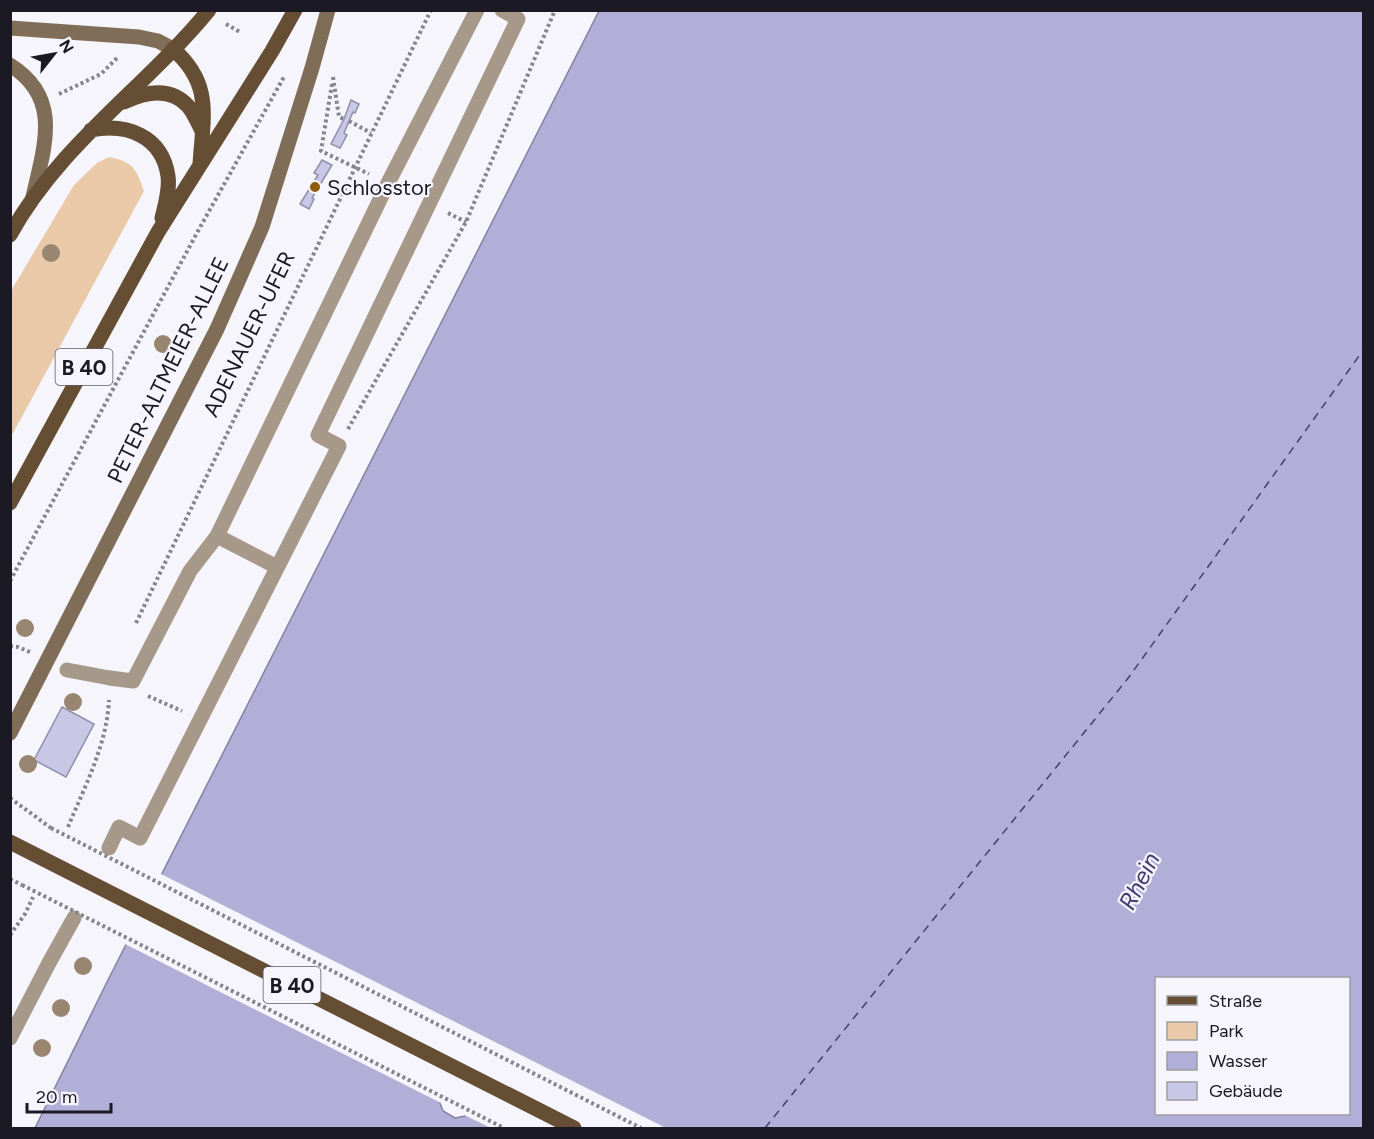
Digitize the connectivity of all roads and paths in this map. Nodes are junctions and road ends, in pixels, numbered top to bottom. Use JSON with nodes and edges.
{"nodes":[{"id":1,"x":209,"y":10,"type":"edge"},
{"id":2,"x":295,"y":10,"type":"edge"},
{"id":3,"x":328,"y":10,"type":"edge"},
{"id":4,"x":431,"y":10,"type":"edge"},
{"id":5,"x":477,"y":10,"type":"edge"},
{"id":6,"x":502,"y":10,"type":"edge"},
{"id":7,"x":555,"y":10,"type":"edge"},
{"id":8,"x":226,"y":24,"type":"dead end"},
{"id":9,"x":10,"y":28,"type":"edge"},
{"id":10,"x":240,"y":32,"type":"dead end"},
{"id":11,"x":172,"y":49,"type":"junction"},
{"id":12,"x":124,"y":50,"type":"dead end"},
{"id":13,"x":10,"y":65,"type":"edge"},
{"id":14,"x":288,"y":71,"type":"dead end"},
{"id":15,"x":55,"y":96,"type":"dead end"},
{"id":16,"x":116,"y":105,"type":"junction"},
{"id":17,"x":91,"y":130,"type":"junction"},
{"id":18,"x":202,"y":131,"type":"junction"},
{"id":19,"x":372,"y":133,"type":"junction"},
{"id":20,"x":199,"y":167,"type":"junction"},
{"id":21,"x":354,"y":167,"type":"junction"},
{"id":22,"x":33,"y":197,"type":"junction"},
{"id":23,"x":158,"y":232,"type":"junction"},
{"id":24,"x":10,"y":235,"type":"edge"},
{"id":25,"x":339,"y":446,"type":"junction"},
{"id":26,"x":10,"y":503,"type":"edge"},
{"id":27,"x":217,"y":536,"type":"junction"},
{"id":28,"x":278,"y":567,"type":"junction"},
{"id":29,"x":10,"y":581,"type":"edge"},
{"id":30,"x":135,"y":624,"type":"dead end"},
{"id":31,"x":10,"y":646,"type":"edge"},
{"id":32,"x":36,"y":655,"type":"dead end"},
{"id":33,"x":67,"y":669,"type":"dead end"},
{"id":34,"x":110,"y":678,"type":"junction"},
{"id":35,"x":147,"y":696,"type":"dead end"},
{"id":36,"x":200,"y":718,"type":"junction"},
{"id":37,"x":10,"y":733,"type":"edge"},
{"id":38,"x":10,"y":798,"type":"edge"},
{"id":39,"x":68,"y":827,"type":"dead end"},
{"id":40,"x":10,"y":842,"type":"edge"},
{"id":41,"x":109,"y":848,"type":"dead end"},
{"id":42,"x":10,"y":879,"type":"edge"},
{"id":43,"x":33,"y":897,"type":"dead end"},
{"id":44,"x":74,"y":918,"type":"dead end"},
{"id":45,"x":10,"y":935,"type":"edge"},
{"id":46,"x":10,"y":1038,"type":"edge"},
{"id":47,"x":504,"y":1128,"type":"edge"},
{"id":48,"x":574,"y":1128,"type":"edge"},
{"id":49,"x":641,"y":1128,"type":"edge"}],
"edges":[{"from":1,"to":11,"type":"main road"},
{"from":2,"to":20,"type":"main road","number":"B 40"},
{"from":3,"to":37,"type":"main road","name":"PETER-ALTMEIER-ALLEE"},
{"from":4,"to":19,"type":"path","name":"ADENAUER-UFER"},
{"from":5,"to":27,"type":"street"},
{"from":6,"to":25,"type":"street"},
{"from":7,"to":25,"type":"path"},
{"from":8,"to":10,"type":"path"},
{"from":9,"to":11,"type":"main road"},
{"from":11,"to":16,"type":"main road"},
{"from":11,"to":18,"type":"main road"},
{"from":12,"to":15,"type":"path"},
{"from":13,"to":22,"type":"main road"},
{"from":14,"to":29,"type":"path"},
{"from":16,"to":17,"type":"main road"},
{"from":16,"to":18,"type":"main road"},
{"from":17,"to":22,"type":"main road"},
{"from":17,"to":23,"type":"main road","number":"B 40"},
{"from":18,"to":20,"type":"main road"},
{"from":19,"to":21,"type":"path","name":"ADENAUER-UFER"},
{"from":19,"to":21,"type":"path"},
{"from":20,"to":23,"type":"main road","number":"B 40"},
{"from":21,"to":30,"type":"path","name":"ADENAUER-UFER"},
{"from":22,"to":24,"type":"main road"},
{"from":23,"to":26,"type":"main road","number":"B 40"},
{"from":25,"to":28,"type":"street"},
{"from":27,"to":28,"type":"street"},
{"from":27,"to":34,"type":"street"},
{"from":28,"to":36,"type":"street"},
{"from":31,"to":32,"type":"path"},
{"from":33,"to":34,"type":"street"},
{"from":34,"to":39,"type":"path"},
{"from":35,"to":36,"type":"path"},
{"from":36,"to":41,"type":"street"},
{"from":38,"to":49,"type":"path","bridge":true},
{"from":40,"to":48,"type":"main road","number":"B 40","bridge":true},
{"from":42,"to":47,"type":"path","bridge":true},
{"from":43,"to":45,"type":"path"},
{"from":44,"to":46,"type":"street"}]}
